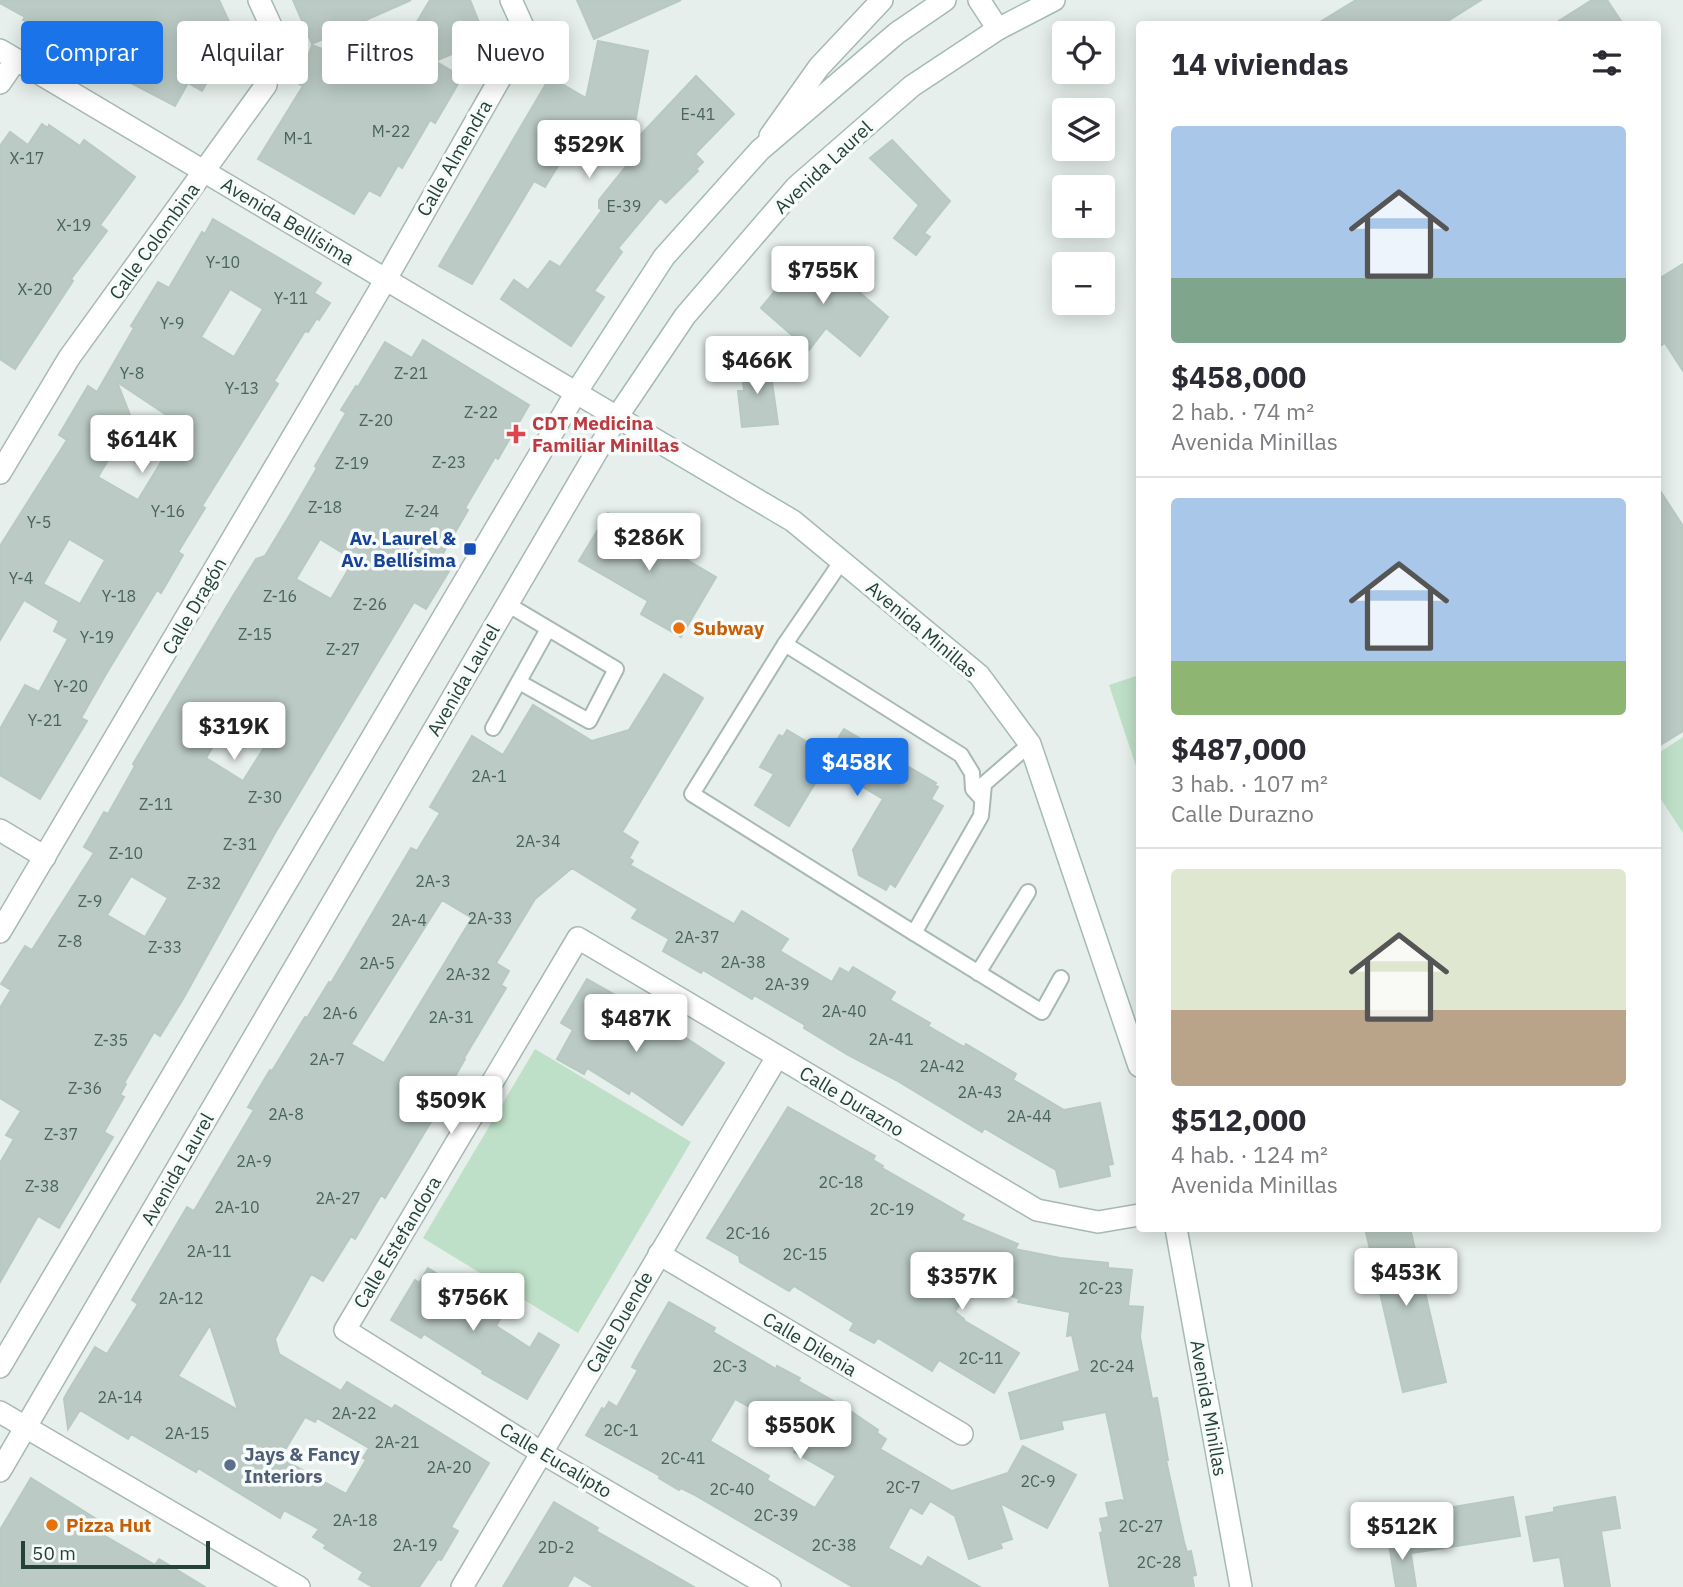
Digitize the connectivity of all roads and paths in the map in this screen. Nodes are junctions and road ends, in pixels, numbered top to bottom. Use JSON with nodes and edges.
{"nodes":[{"id":1,"x":260,"y":0,"type":"edge"},
{"id":2,"x":511,"y":0,"type":"edge"},
{"id":3,"x":882,"y":0,"type":"edge"},
{"id":4,"x":945,"y":0,"type":"edge"},
{"id":5,"x":978,"y":0,"type":"edge"},
{"id":6,"x":1054,"y":0,"type":"edge"},
{"id":7,"x":998,"y":29,"type":"junction"},
{"id":8,"x":8,"y":55,"type":"edge"},
{"id":9,"x":0,"y":83,"type":"edge"},
{"id":10,"x":760,"y":150,"type":"junction"},
{"id":11,"x":204,"y":172,"type":"junction"},
{"id":12,"x":386,"y":279,"type":"junction"},
{"id":13,"x":577,"y":391,"type":"junction"},
{"id":14,"x":617,"y":417,"type":"junction"},
{"id":15,"x":0,"y":473,"type":"edge"},
{"id":16,"x":841,"y":562,"type":"junction"},
{"id":17,"x":508,"y":604,"type":"junction"},
{"id":18,"x":548,"y":629,"type":"junction"},
{"id":19,"x":785,"y":643,"type":"junction"},
{"id":20,"x":519,"y":682,"type":"junction"},
{"id":21,"x":493,"y":728,"type":"dead end"},
{"id":22,"x":1030,"y":744,"type":"junction"},
{"id":23,"x":982,"y":799,"type":"junction"},
{"id":24,"x":0,"y":830,"type":"edge"},
{"id":25,"x":46,"y":857,"type":"junction"},
{"id":26,"x":1028,"y":892,"type":"dead end"},
{"id":27,"x":0,"y":932,"type":"edge"},
{"id":28,"x":915,"y":933,"type":"junction"},
{"id":29,"x":578,"y":938,"type":"joint"},
{"id":30,"x":978,"y":973,"type":"junction"},
{"id":31,"x":1061,"y":978,"type":"dead end"},
{"id":32,"x":777,"y":1057,"type":"junction"},
{"id":33,"x":1136,"y":1057,"type":"edge"},
{"id":34,"x":1136,"y":1216,"type":"edge"},
{"id":35,"x":1177,"y":1232,"type":"edge"},
{"id":36,"x":659,"y":1254,"type":"junction"},
{"id":37,"x":345,"y":1330,"type":"joint"},
{"id":38,"x":0,"y":1367,"type":"edge"},
{"id":39,"x":0,"y":1412,"type":"edge"},
{"id":40,"x":26,"y":1426,"type":"junction"},
{"id":41,"x":962,"y":1434,"type":"dead end"},
{"id":42,"x":542,"y":1453,"type":"junction"},
{"id":43,"x":0,"y":1471,"type":"edge"},
{"id":44,"x":299,"y":1587,"type":"edge"},
{"id":45,"x":462,"y":1587,"type":"edge"},
{"id":46,"x":770,"y":1587,"type":"edge"},
{"id":47,"x":1241,"y":1587,"type":"edge"}],
"edges":[{"from":1,"to":11,"type":"street","name":"Calle Colombina"},
{"from":2,"to":12,"type":"street","name":"Calle Almendra"},
{"from":3,"to":10,"type":"street"},
{"from":4,"to":10,"type":"street"},
{"from":5,"to":7,"type":"street"},
{"from":6,"to":7,"type":"street","name":"Avenida Laurel"},
{"from":7,"to":14,"type":"street","name":"Avenida Laurel"},
{"from":8,"to":9,"type":"street"},
{"from":8,"to":11,"type":"street","name":"Avenida Bellísima"},
{"from":10,"to":13,"type":"street"},
{"from":11,"to":12,"type":"street","name":"Avenida Bellísima"},
{"from":11,"to":15,"type":"street","name":"Calle Colombina"},
{"from":12,"to":13,"type":"street","name":"Avenida Bellísima"},
{"from":12,"to":25,"type":"street","name":"Calle Dragón"},
{"from":13,"to":14,"type":"street","name":"Avenida Bellísima"},
{"from":13,"to":38,"type":"street"},
{"from":14,"to":16,"type":"street","name":"Avenida Minillas"},
{"from":14,"to":17,"type":"street","name":"Avenida Laurel"},
{"from":16,"to":19,"type":"lane"},
{"from":16,"to":22,"type":"street","name":"Avenida Minillas"},
{"from":17,"to":18,"type":"lane"},
{"from":17,"to":40,"type":"street","name":"Avenida Laurel"},
{"from":18,"to":20,"type":"lane"},
{"from":18,"to":20,"type":"lane"},
{"from":19,"to":23,"type":"lane"},
{"from":19,"to":28,"type":"lane"},
{"from":20,"to":21,"type":"lane"},
{"from":22,"to":23,"type":"lane"},
{"from":22,"to":33,"type":"street","name":"Avenida Minillas"},
{"from":23,"to":28,"type":"lane"},
{"from":24,"to":25,"type":"street"},
{"from":25,"to":27,"type":"street","name":"Calle Dragón"},
{"from":26,"to":30,"type":"lane"},
{"from":28,"to":30,"type":"lane"},
{"from":29,"to":32,"type":"street","name":"Calle Durazno"},
{"from":29,"to":37,"type":"street","name":"Calle Estefandora"},
{"from":30,"to":31,"type":"lane"},
{"from":32,"to":34,"type":"street","name":"Calle Durazno"},
{"from":32,"to":36,"type":"street","name":"Calle Duende"},
{"from":35,"to":47,"type":"street","name":"Avenida Minillas"},
{"from":36,"to":41,"type":"street","name":"Calle Dilenia"},
{"from":36,"to":42,"type":"street","name":"Calle Duende"},
{"from":37,"to":42,"type":"street","name":"Calle Eucalipto"},
{"from":39,"to":40,"type":"street"},
{"from":40,"to":43,"type":"street","name":"Avenida Laurel"},
{"from":40,"to":44,"type":"street"},
{"from":42,"to":45,"type":"street","name":"Calle Duende"},
{"from":42,"to":46,"type":"street","name":"Calle Eucalipto"}]}
